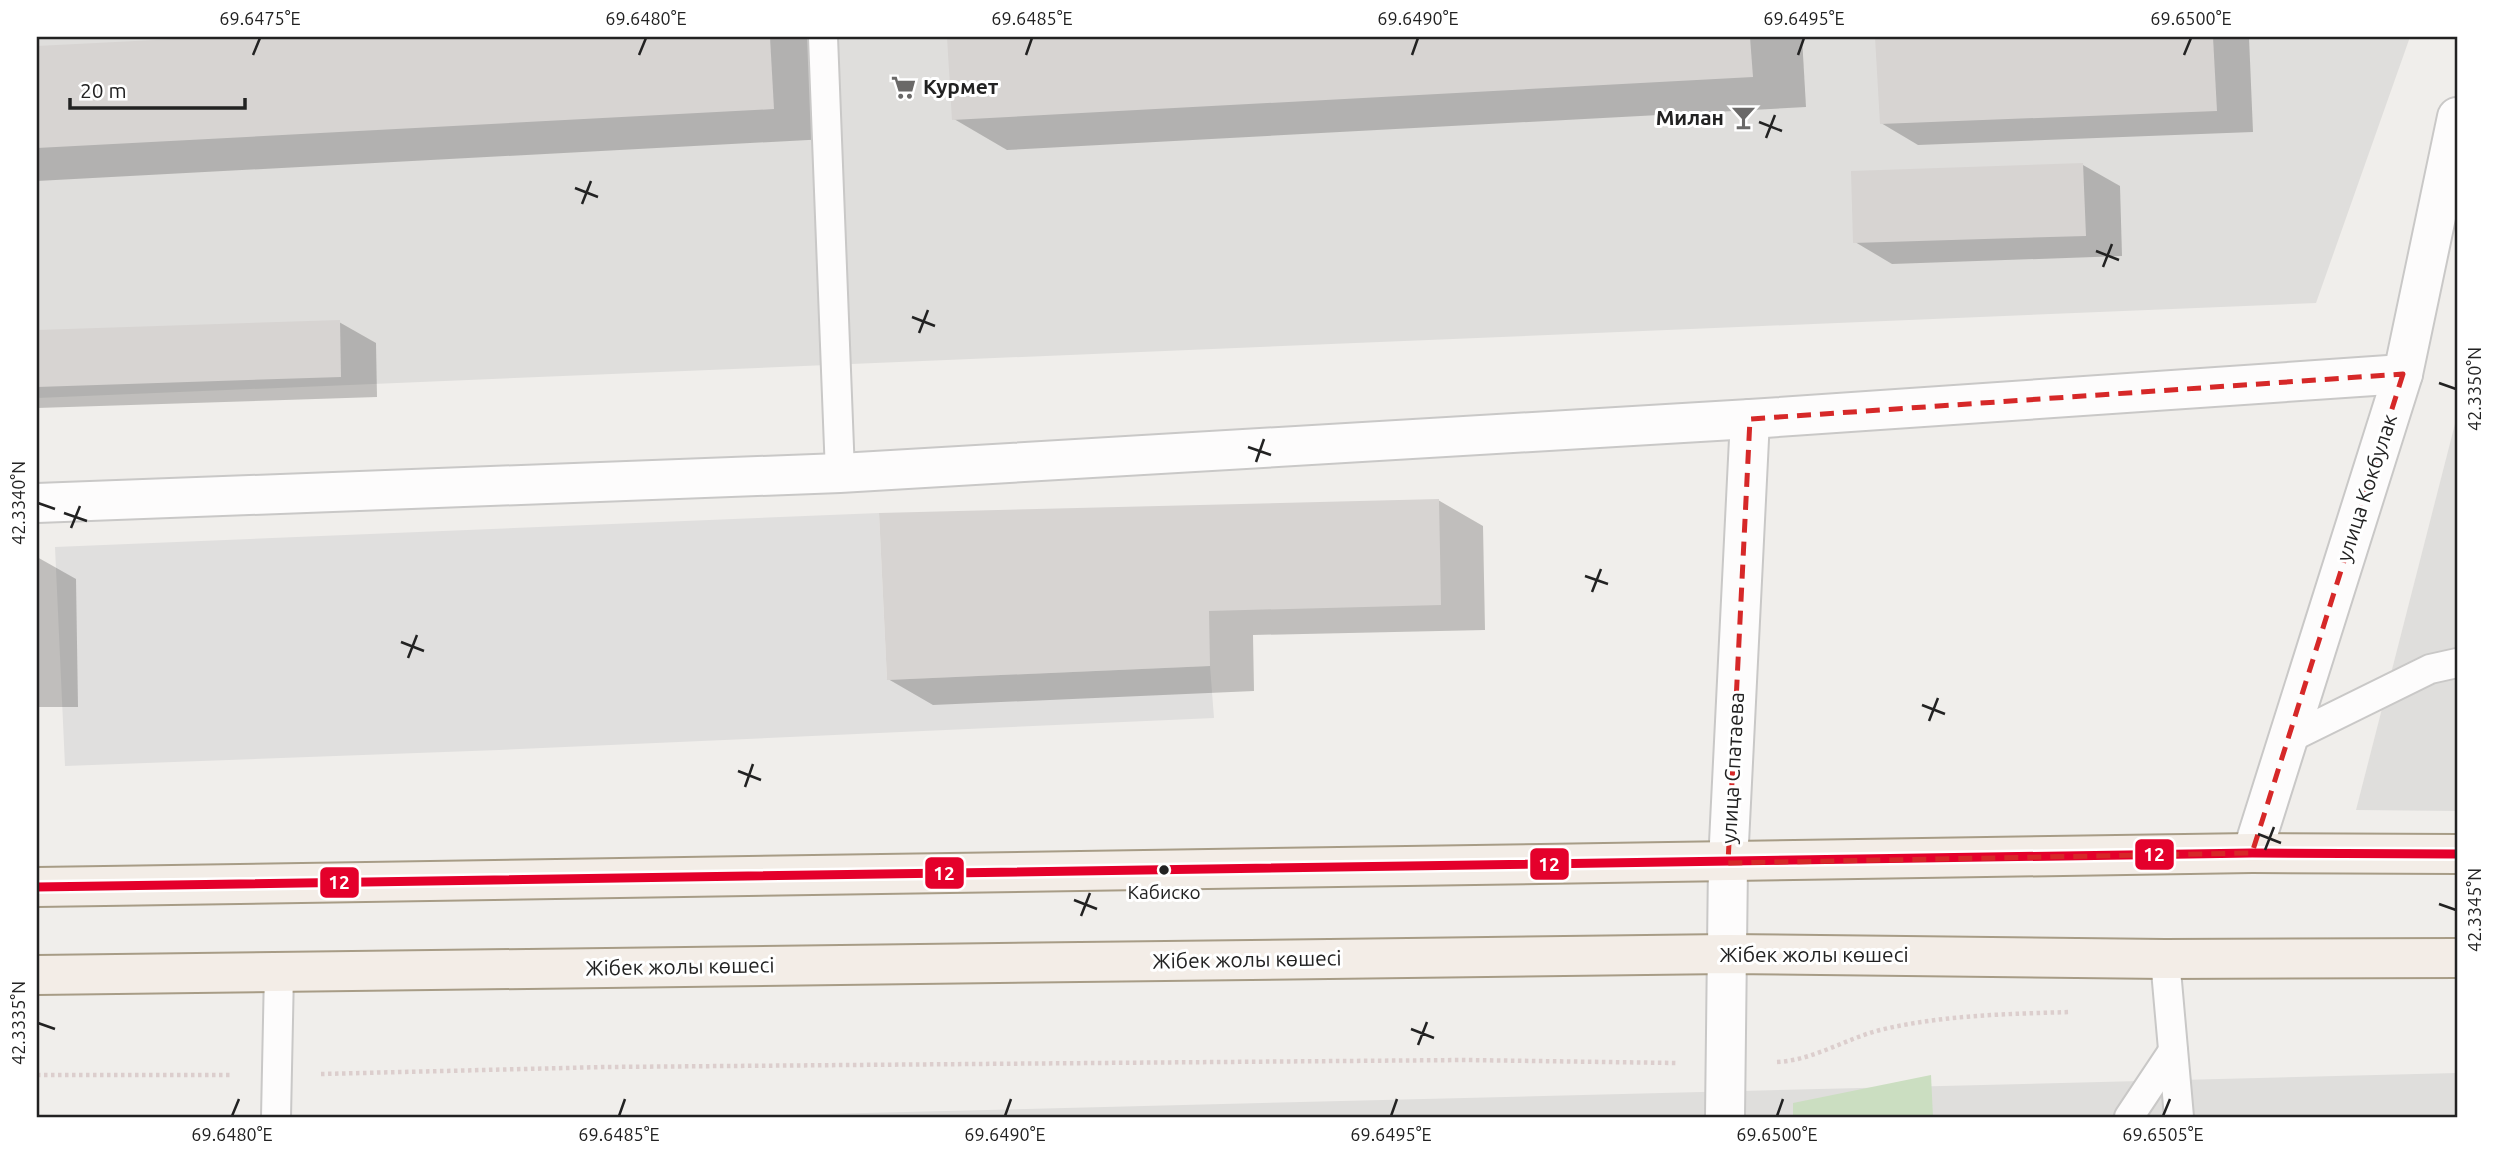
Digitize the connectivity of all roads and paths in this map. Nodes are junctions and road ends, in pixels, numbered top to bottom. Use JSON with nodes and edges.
{"nodes":[{"id":1,"x":823,"y":37,"type":"edge"},
{"id":2,"x":2457,"y":117,"type":"edge"},
{"id":3,"x":2403,"y":374,"type":"junction"},
{"id":4,"x":1750,"y":419,"type":"junction"},
{"id":5,"x":840,"y":473,"type":"junction"},
{"id":6,"x":37,"y":503,"type":"edge"},
{"id":7,"x":2457,"y":663,"type":"edge"},
{"id":8,"x":2288,"y":739,"type":"junction"},
{"id":9,"x":2252,"y":853,"type":"junction"},
{"id":10,"x":2457,"y":854,"type":"edge"},
{"id":11,"x":1728,"y":863,"type":"junction"},
{"id":12,"x":37,"y":887,"type":"edge"},
{"id":13,"x":1727,"y":954,"type":"junction"},
{"id":14,"x":2457,"y":958,"type":"edge"},
{"id":15,"x":2165,"y":959,"type":"junction"},
{"id":16,"x":279,"y":972,"type":"junction"},
{"id":17,"x":37,"y":975,"type":"edge"},
{"id":18,"x":2071,"y":1012,"type":"dead end"},
{"id":19,"x":2173,"y":1051,"type":"junction"},
{"id":20,"x":1725,"y":1064,"type":"junction"},
{"id":21,"x":37,"y":1074,"type":"edge"},
{"id":22,"x":276,"y":1075,"type":"junction"},
{"id":23,"x":276,"y":1117,"type":"edge"},
{"id":24,"x":1725,"y":1117,"type":"edge"},
{"id":25,"x":2129,"y":1117,"type":"edge"},
{"id":26,"x":2179,"y":1117,"type":"edge"}],
"edges":[{"from":1,"to":5,"type":"lane"},
{"from":2,"to":3,"type":"street","name":"улица Кокбулак"},
{"from":3,"to":4,"type":"street"},
{"from":3,"to":8,"type":"street","name":"улица Кокбулак"},
{"from":4,"to":5,"type":"street"},
{"from":4,"to":11,"type":"street","name":"улица Спатаева"},
{"from":5,"to":6,"type":"street"},
{"from":7,"to":8,"type":"lane"},
{"from":8,"to":9,"type":"street","name":"улица Кокбулак"},
{"from":9,"to":10,"type":"main road"},
{"from":9,"to":11,"type":"main road"},
{"from":11,"to":12,"type":"main road"},
{"from":11,"to":13,"type":"street","name":"улица Спатаева"},
{"from":13,"to":15,"type":"main road","name":"Жібек жолы көшесі"},
{"from":13,"to":16,"type":"main road","name":"Жібек жолы көшесі"},
{"from":13,"to":20,"type":"street","name":"улица Спатаева"},
{"from":14,"to":15,"type":"main road","name":"Жібек жолы көшесі"},
{"from":15,"to":19,"type":"lane"},
{"from":16,"to":17,"type":"main road","name":"Жібек жолы көшесі"},
{"from":16,"to":22,"type":"lane"},
{"from":18,"to":20,"type":"path"},
{"from":19,"to":25,"type":"lane"},
{"from":19,"to":26,"type":"lane"},
{"from":20,"to":22,"type":"path"},
{"from":20,"to":24,"type":"street","name":"улица Спатаева"},
{"from":21,"to":22,"type":"path"},
{"from":22,"to":23,"type":"lane"}]}
